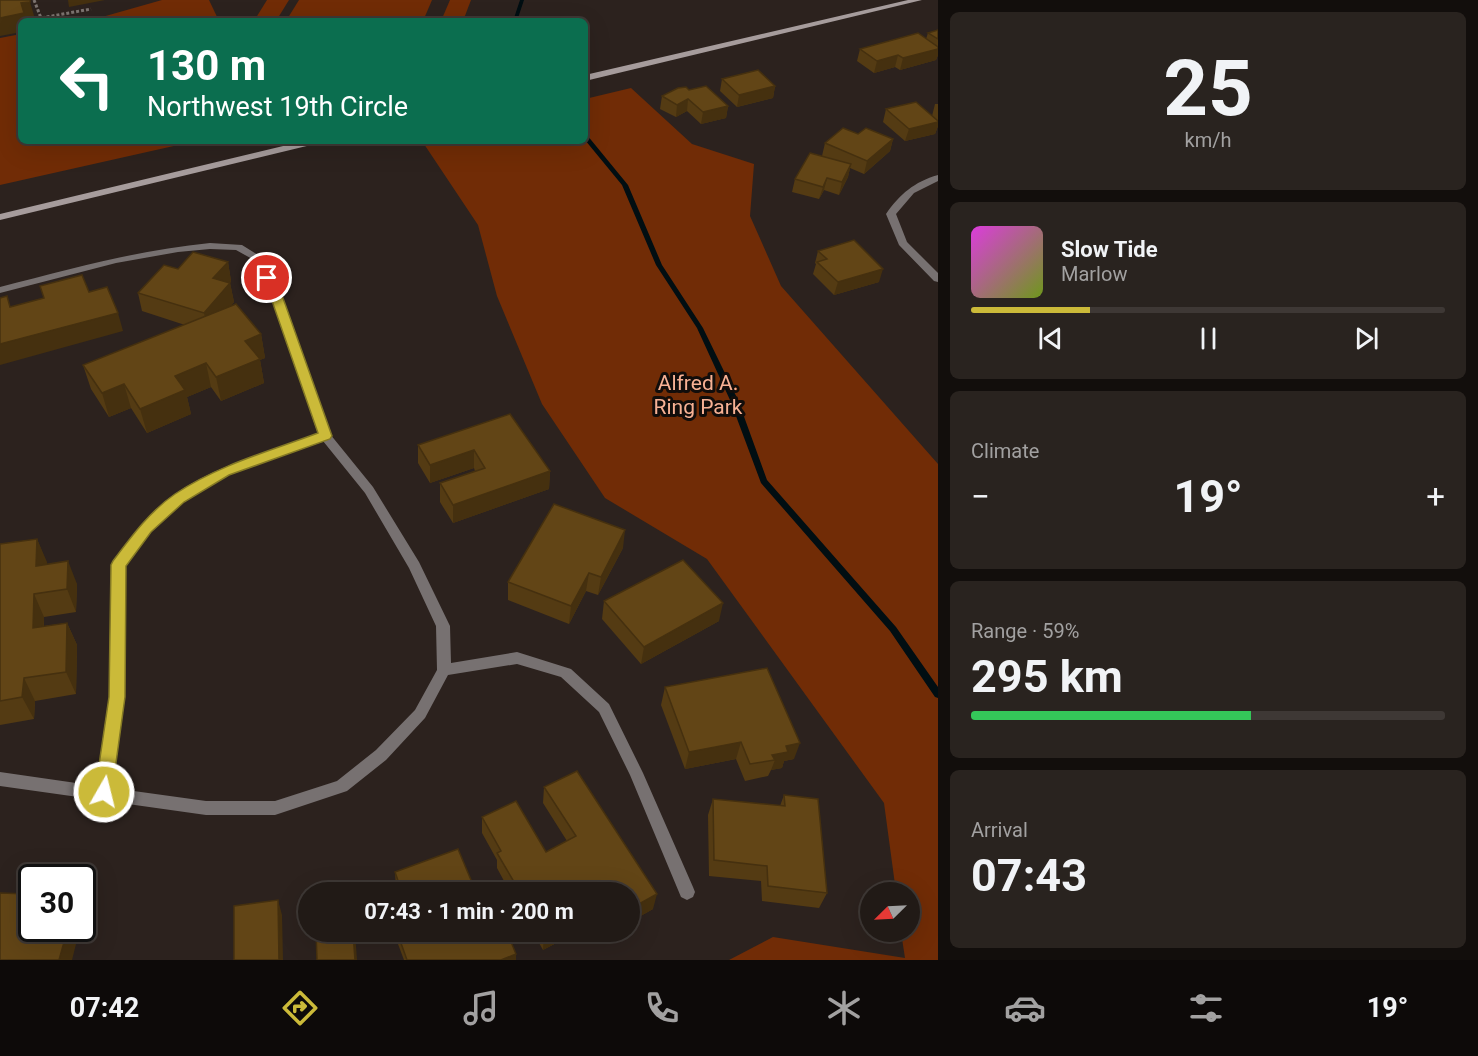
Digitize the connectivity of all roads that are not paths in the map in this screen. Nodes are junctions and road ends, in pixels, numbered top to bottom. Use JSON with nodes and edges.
{"nodes":[{"id":1,"x":918,"y":0,"type":"edge"},
{"id":2,"x":588,"y":77,"type":"edge"},
{"id":3,"x":302,"y":144,"type":"edge"},
{"id":4,"x":938,"y":178,"type":"edge"},
{"id":5,"x":0,"y":216,"type":"edge"},
{"id":6,"x":938,"y":279,"type":"edge"},
{"id":7,"x":0,"y":290,"type":"edge"},
{"id":8,"x":326,"y":436,"type":"junction"},
{"id":9,"x":444,"y":670,"type":"junction"},
{"id":10,"x":0,"y":779,"type":"edge"},
{"id":11,"x":104,"y":792,"type":"junction"},
{"id":12,"x":687,"y":892,"type":"dead end"}],
"edges":[{"from":1,"to":2,"type":"street"},
{"from":3,"to":5,"type":"street"},
{"from":4,"to":6,"type":"street"},
{"from":7,"to":8,"type":"street"},
{"from":8,"to":9,"type":"street"},
{"from":8,"to":11,"type":"street"},
{"from":9,"to":11,"type":"street"},
{"from":9,"to":12,"type":"street"},
{"from":10,"to":11,"type":"street"}]}
